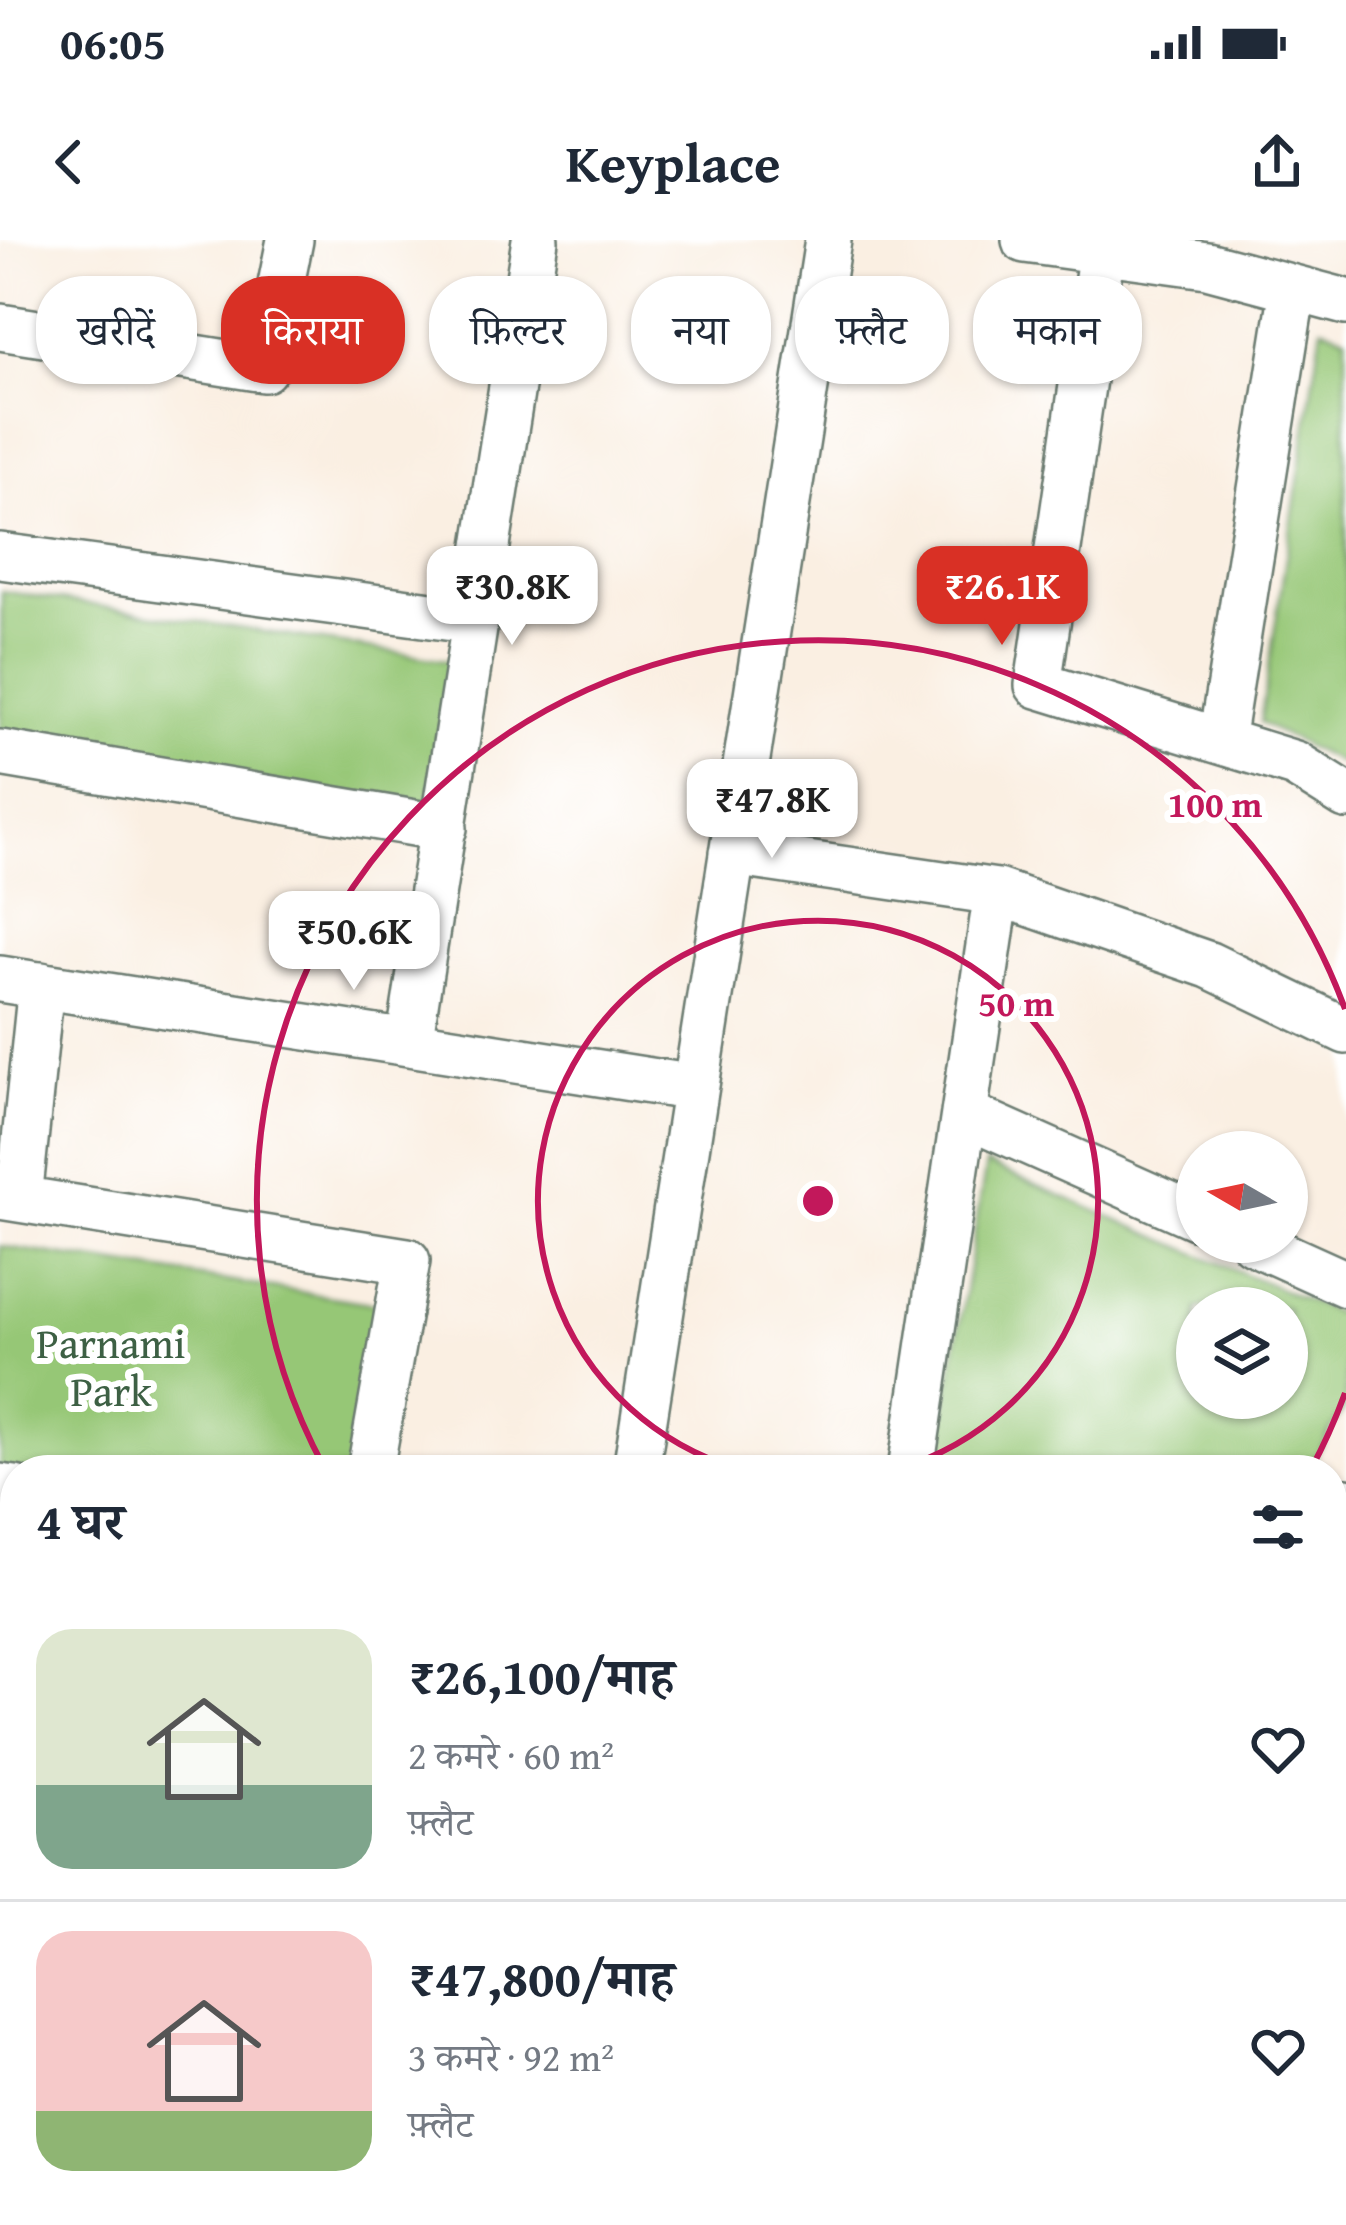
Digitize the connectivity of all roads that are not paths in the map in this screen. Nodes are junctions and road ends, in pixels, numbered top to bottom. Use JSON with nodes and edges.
{"nodes":[{"id":1,"x":290,"y":240,"type":"edge"},
{"id":2,"x":535,"y":240,"type":"edge"},
{"id":3,"x":828,"y":240,"type":"edge"},
{"id":4,"x":1024,"y":240,"type":"edge"},
{"id":5,"x":1102,"y":250,"type":"junction"},
{"id":6,"x":1293,"y":288,"type":"junction"},
{"id":7,"x":1346,"y":302,"type":"edge"},
{"id":8,"x":0,"y":326,"type":"edge"},
{"id":9,"x":0,"y":556,"type":"edge"},
{"id":10,"x":475,"y":621,"type":"junction"},
{"id":11,"x":1221,"y":741,"type":"junction"},
{"id":12,"x":0,"y":753,"type":"edge"},
{"id":13,"x":1346,"y":796,"type":"edge"},
{"id":14,"x":444,"y":828,"type":"junction"},
{"id":15,"x":732,"y":854,"type":"junction"},
{"id":16,"x":998,"y":892,"type":"junction"},
{"id":17,"x":20,"y":982,"type":"edge"},
{"id":18,"x":1339,"y":1016,"type":"edge"},
{"id":19,"x":409,"y":1043,"type":"junction"},
{"id":20,"x":695,"y":1088,"type":"junction"},
{"id":21,"x":964,"y":1113,"type":"junction"},
{"id":22,"x":9,"y":1198,"type":"edge"},
{"id":23,"x":1176,"y":1208,"type":"edge"},
{"id":24,"x":1299,"y":1263,"type":"edge"},
{"id":25,"x":1346,"y":1284,"type":"edge"},
{"id":26,"x":373,"y":1455,"type":"edge"},
{"id":27,"x":638,"y":1455,"type":"edge"},
{"id":28,"x":912,"y":1455,"type":"edge"}],
"edges":[{"from":1,"to":8,"type":"street"},
{"from":2,"to":10,"type":"street"},
{"from":3,"to":15,"type":"street"},
{"from":4,"to":5,"type":"street"},
{"from":5,"to":6,"type":"street"},
{"from":5,"to":11,"type":"street"},
{"from":6,"to":7,"type":"street"},
{"from":6,"to":11,"type":"street"},
{"from":9,"to":10,"type":"street"},
{"from":10,"to":14,"type":"street"},
{"from":11,"to":13,"type":"street"},
{"from":12,"to":14,"type":"street"},
{"from":14,"to":19,"type":"street"},
{"from":15,"to":16,"type":"street"},
{"from":15,"to":20,"type":"street"},
{"from":16,"to":18,"type":"street"},
{"from":16,"to":21,"type":"street"},
{"from":17,"to":19,"type":"street"},
{"from":17,"to":22,"type":"street"},
{"from":19,"to":20,"type":"street"},
{"from":20,"to":27,"type":"street"},
{"from":21,"to":23,"type":"street"},
{"from":21,"to":28,"type":"street"},
{"from":22,"to":26,"type":"street"},
{"from":24,"to":25,"type":"street"}]}
